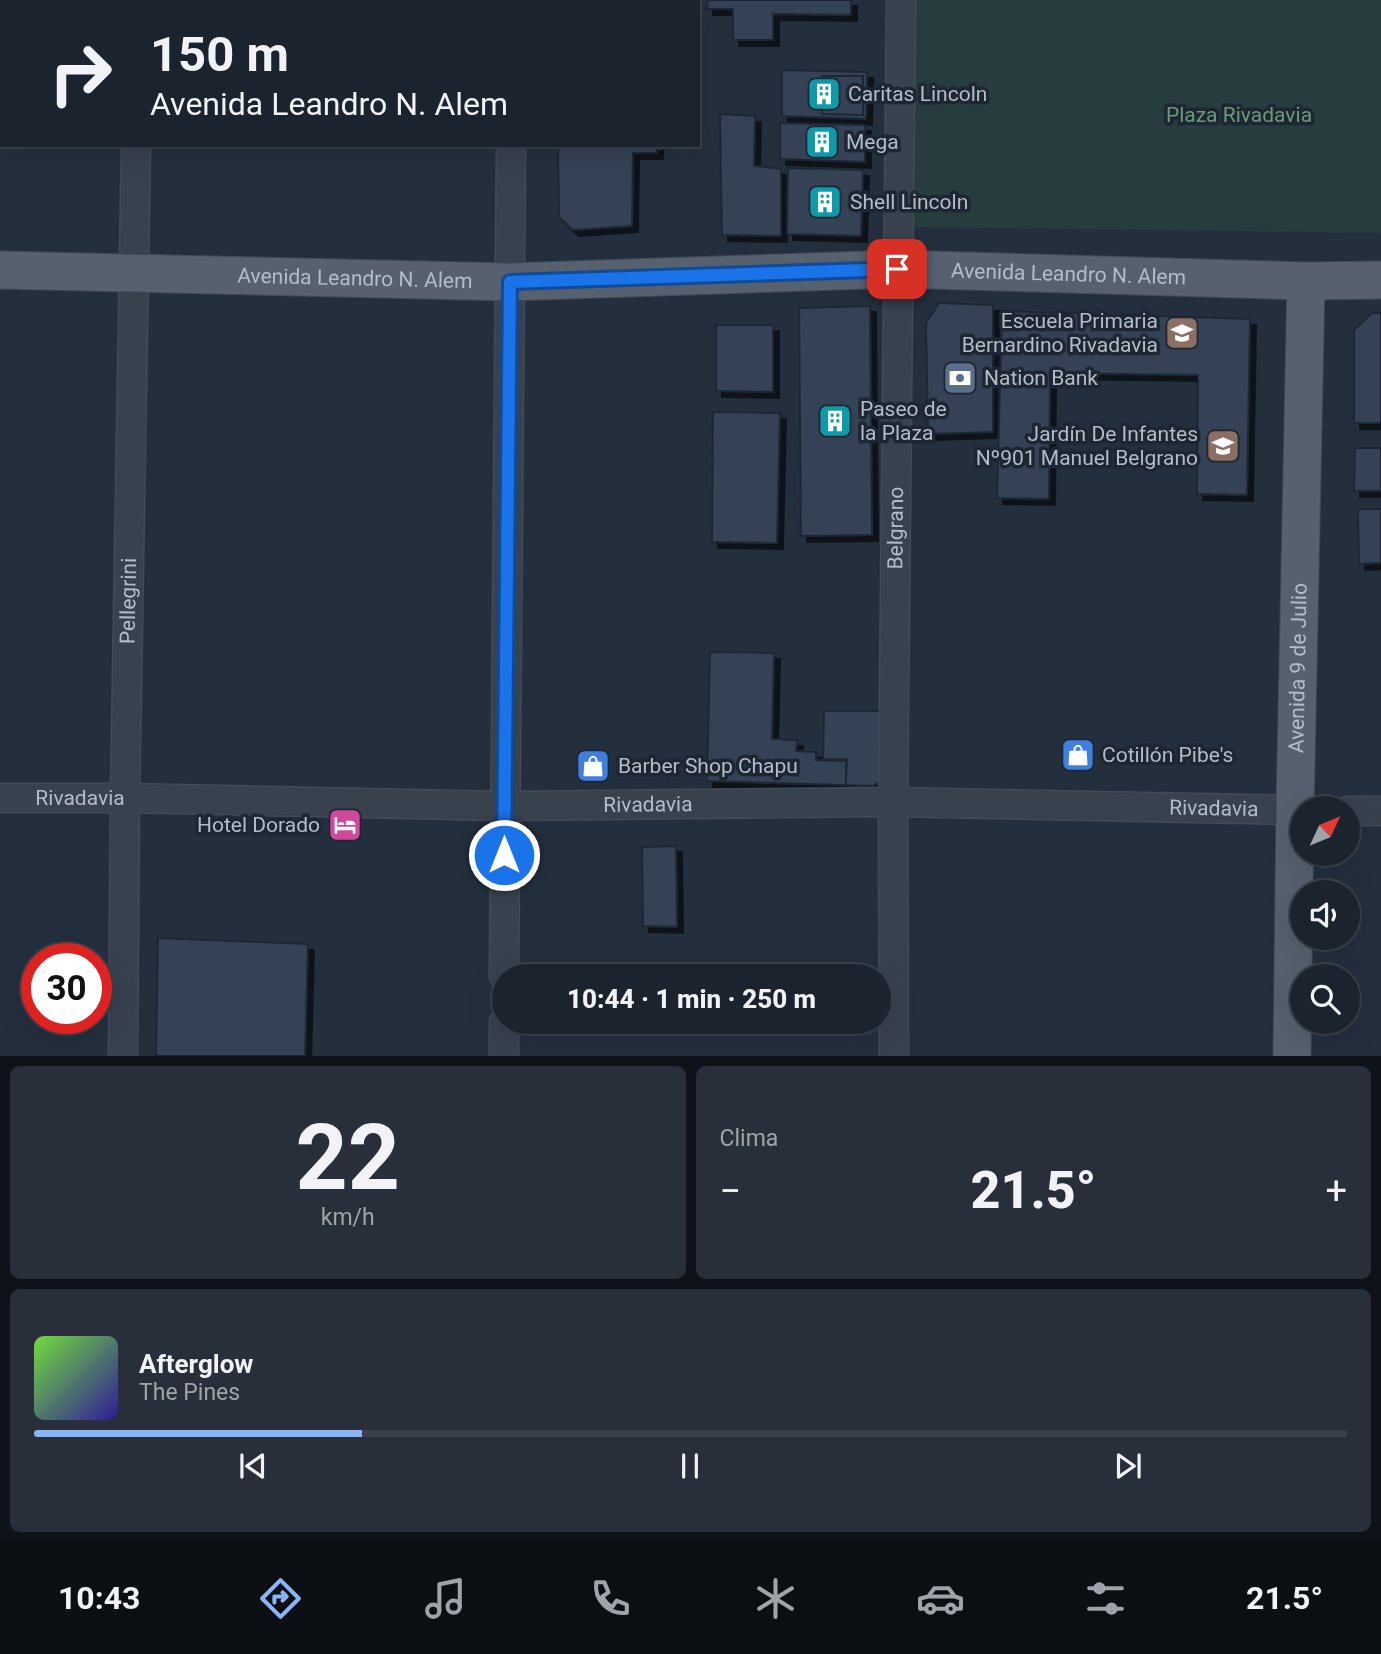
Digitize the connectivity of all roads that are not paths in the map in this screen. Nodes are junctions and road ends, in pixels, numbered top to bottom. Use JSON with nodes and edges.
{"nodes":[{"id":1,"x":901,"y":0,"type":"edge"},
{"id":2,"x":136,"y":147,"type":"edge"},
{"id":3,"x":511,"y":147,"type":"edge"},
{"id":4,"x":897,"y":269,"type":"junction"},
{"id":5,"x":0,"y":270,"type":"edge"},
{"id":6,"x":135,"y":274,"type":"junction"},
{"id":7,"x":1381,"y":280,"type":"edge"},
{"id":8,"x":1306,"y":281,"type":"junction"},
{"id":9,"x":510,"y":282,"type":"junction"},
{"id":10,"x":1298,"y":796,"type":"edge"},
{"id":11,"x":0,"y":798,"type":"edge"},
{"id":12,"x":125,"y":798,"type":"junction"},
{"id":13,"x":893,"y":802,"type":"junction"},
{"id":14,"x":505,"y":806,"type":"junction"},
{"id":15,"x":1290,"y":810,"type":"edge"},
{"id":16,"x":1360,"y":811,"type":"edge"},
{"id":17,"x":1381,"y":811,"type":"edge"},
{"id":18,"x":1297,"y":866,"type":"edge"},
{"id":19,"x":504,"y":964,"type":"edge"},
{"id":20,"x":504,"y":1034,"type":"edge"},
{"id":21,"x":123,"y":1055,"type":"edge"},
{"id":22,"x":504,"y":1055,"type":"edge"},
{"id":23,"x":894,"y":1055,"type":"edge"},
{"id":24,"x":1292,"y":1055,"type":"edge"}],
"edges":[{"from":1,"to":4,"type":"street","name":"Belgrano"},
{"from":2,"to":6,"type":"street","name":"Pellegrini"},
{"from":3,"to":9,"type":"street"},
{"from":4,"to":8,"type":"main road","name":"Avenida Leandro N. Alem"},
{"from":4,"to":9,"type":"main road","name":"Avenida Leandro N. Alem"},
{"from":4,"to":13,"type":"street","name":"Belgrano"},
{"from":5,"to":6,"type":"main road","name":"Avenida Leandro N. Alem"},
{"from":6,"to":9,"type":"main road","name":"Avenida Leandro N. Alem"},
{"from":6,"to":12,"type":"street","name":"Pellegrini"},
{"from":7,"to":8,"type":"main road","name":"Avenida Leandro N. Alem"},
{"from":8,"to":10,"type":"main road","name":"Avenida 9 de Julio"},
{"from":9,"to":14,"type":"street"},
{"from":11,"to":12,"type":"street","name":"Rivadavia"},
{"from":12,"to":14,"type":"street","name":"Rivadavia"},
{"from":12,"to":21,"type":"street","name":"Pellegrini"},
{"from":13,"to":14,"type":"street","name":"Rivadavia"},
{"from":13,"to":15,"type":"street","name":"Rivadavia"},
{"from":13,"to":23,"type":"street","name":"Belgrano"},
{"from":14,"to":19,"type":"street"},
{"from":16,"to":17,"type":"street"},
{"from":18,"to":24,"type":"main road","name":"Avenida 9 de Julio"},
{"from":20,"to":22,"type":"street"}]}
